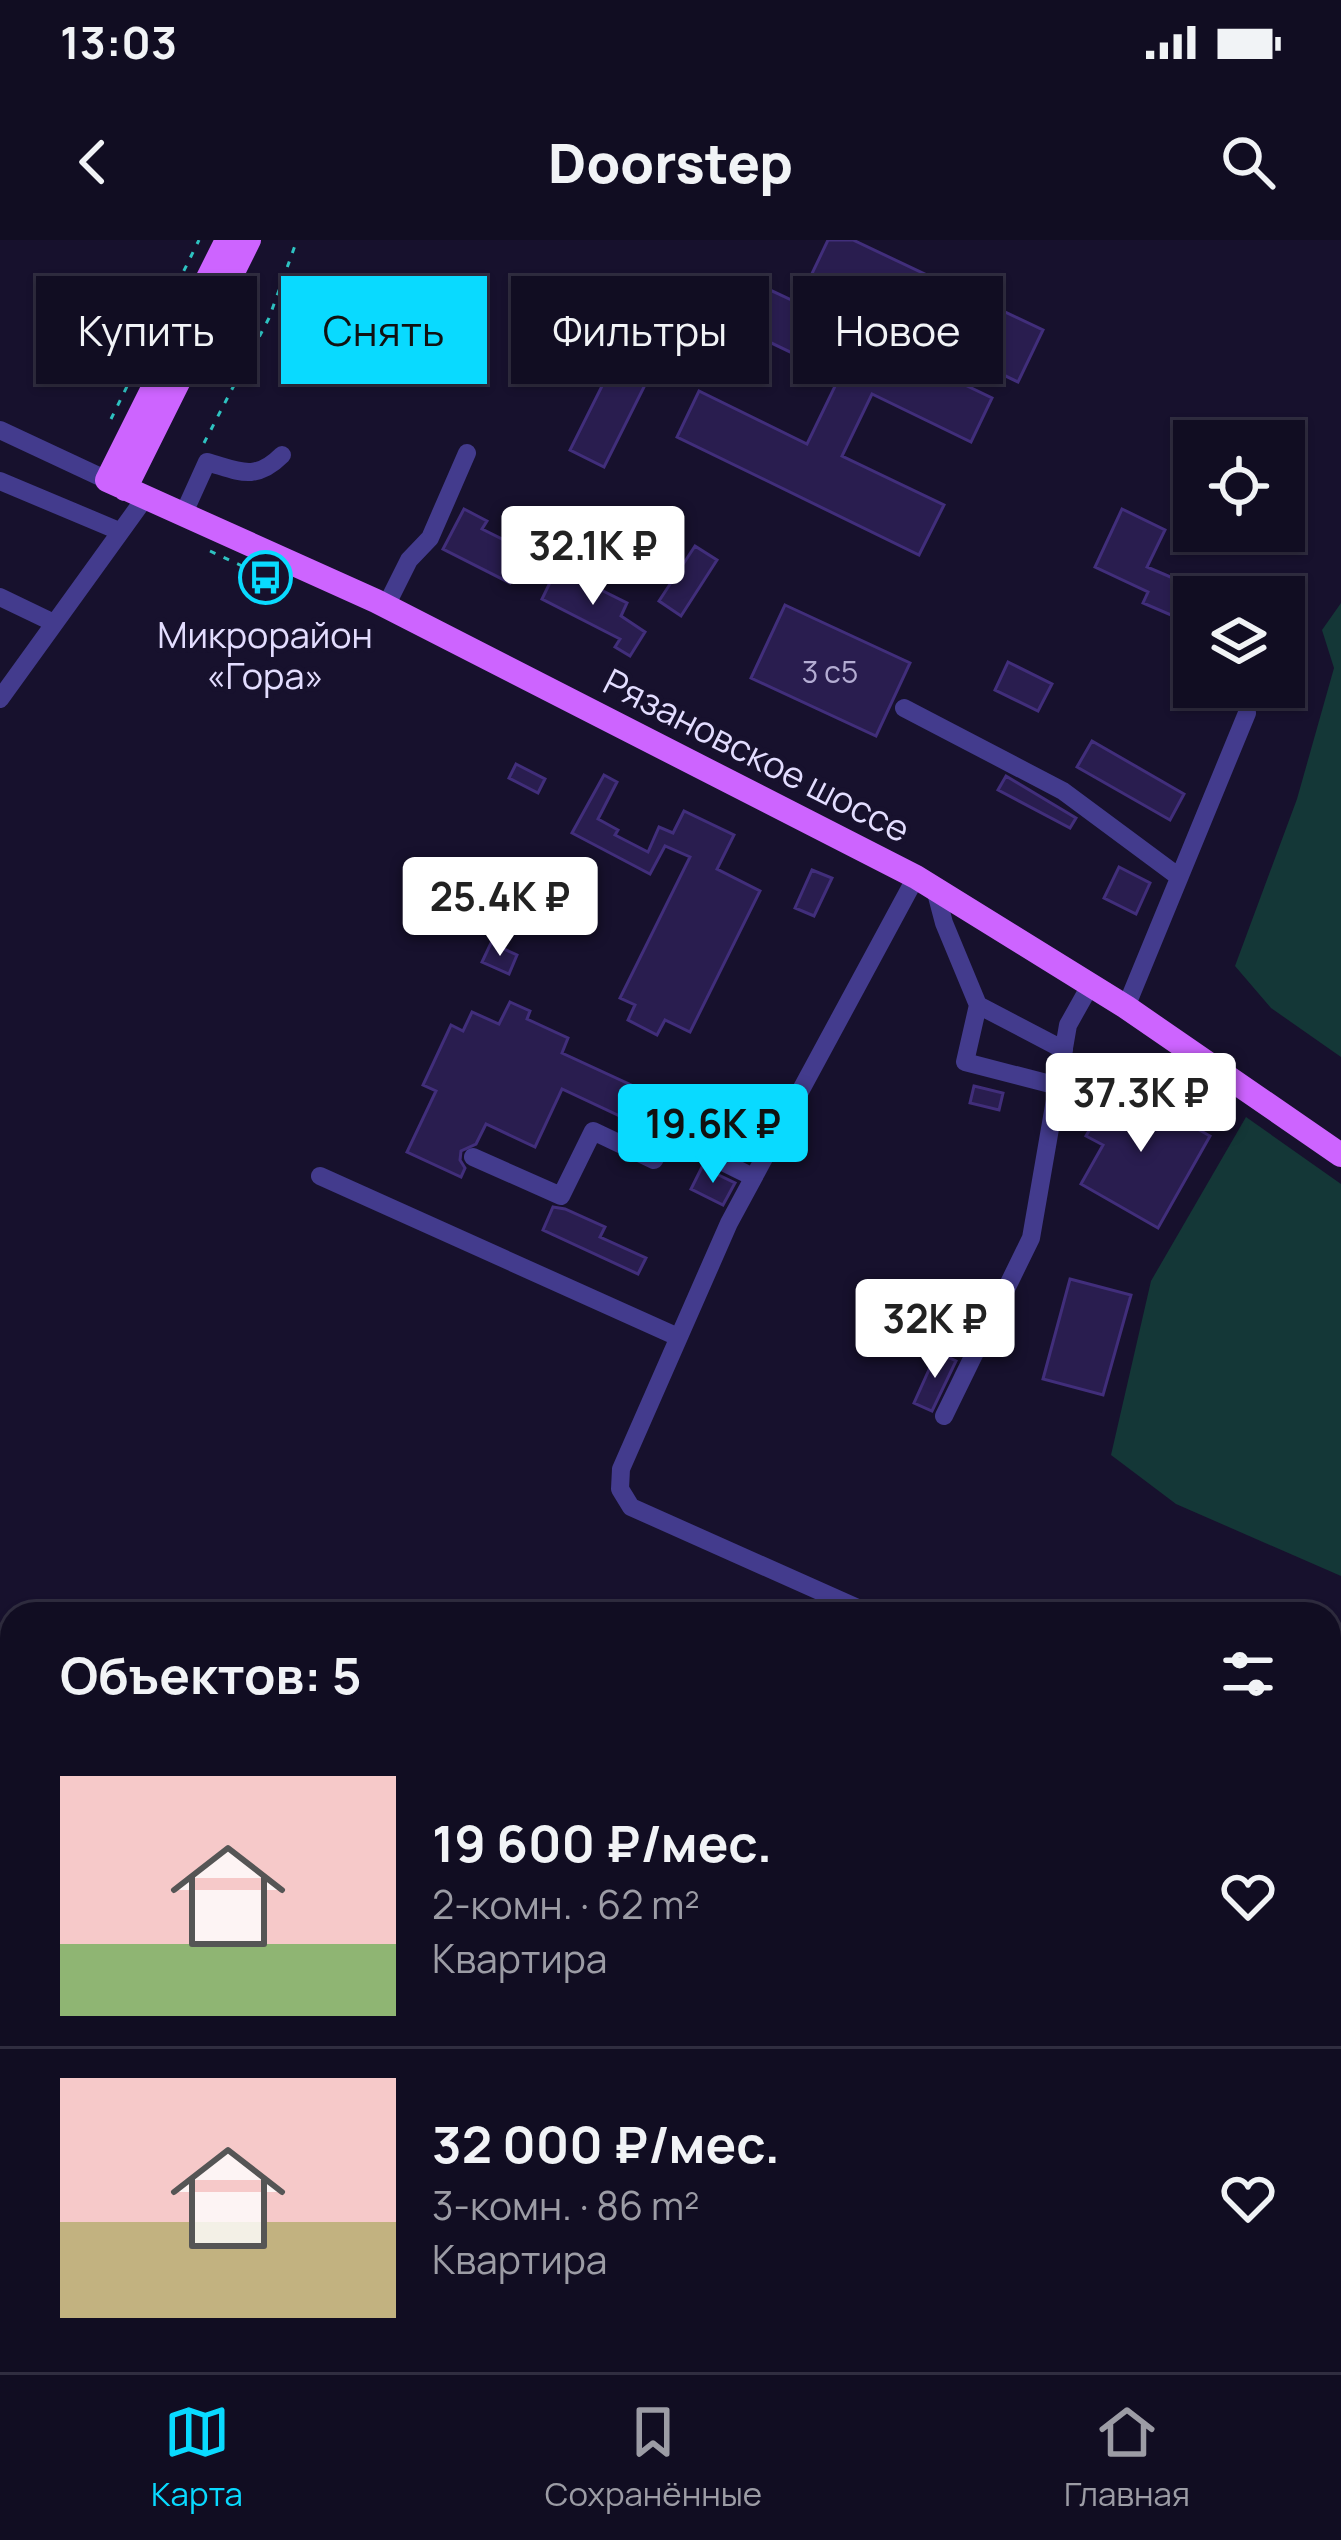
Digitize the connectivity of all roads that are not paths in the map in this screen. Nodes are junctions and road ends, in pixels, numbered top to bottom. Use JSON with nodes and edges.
{"nodes":[{"id":1,"x":227,"y":240,"type":"edge"},
{"id":2,"x":249,"y":240,"type":"edge"},
{"id":3,"x":0,"y":430,"type":"edge"},
{"id":4,"x":467,"y":453,"type":"dead end"},
{"id":5,"x":282,"y":455,"type":"dead end"},
{"id":6,"x":0,"y":481,"type":"edge"},
{"id":7,"x":126,"y":489,"type":"junction"},
{"id":8,"x":182,"y":514,"type":"junction"},
{"id":9,"x":119,"y":531,"type":"junction"},
{"id":10,"x":0,"y":597,"type":"edge"},
{"id":11,"x":386,"y":606,"type":"junction"},
{"id":12,"x":54,"y":623,"type":"junction"},
{"id":13,"x":0,"y":699,"type":"edge"},
{"id":14,"x":904,"y":708,"type":"dead end"},
{"id":15,"x":1247,"y":713,"type":"dead end"},
{"id":16,"x":1179,"y":877,"type":"junction"},
{"id":17,"x":926,"y":883,"type":"junction"},
{"id":18,"x":1091,"y":985,"type":"junction"},
{"id":19,"x":978,"y":1005,"type":"junction"},
{"id":20,"x":1126,"y":1007,"type":"junction"},
{"id":21,"x":1064,"y":1050,"type":"junction"},
{"id":22,"x":1058,"y":1086,"type":"junction"},
{"id":23,"x":1341,"y":1155,"type":"edge"},
{"id":24,"x":473,"y":1157,"type":"dead end"},
{"id":25,"x":320,"y":1176,"type":"dead end"},
{"id":26,"x":752,"y":1177,"type":"junction"},
{"id":27,"x":678,"y":1337,"type":"junction"},
{"id":28,"x":944,"y":1416,"type":"dead end"},
{"id":29,"x":844,"y":1602,"type":"edge"}],
"edges":[{"from":1,"to":7,"type":"main road"},
{"from":2,"to":7,"type":"main road"},
{"from":3,"to":7,"type":"street"},
{"from":4,"to":11,"type":"street"},
{"from":5,"to":8,"type":"street"},
{"from":6,"to":9,"type":"street"},
{"from":7,"to":8,"type":"main road","name":"Рязановское шоссе"},
{"from":7,"to":9,"type":"street"},
{"from":8,"to":11,"type":"main road","name":"Рязановское шоссе"},
{"from":9,"to":12,"type":"street"},
{"from":10,"to":12,"type":"street"},
{"from":11,"to":17,"type":"main road","name":"Рязановское шоссе"},
{"from":12,"to":13,"type":"street"},
{"from":14,"to":16,"type":"street"},
{"from":15,"to":16,"type":"street"},
{"from":16,"to":20,"type":"street"},
{"from":17,"to":18,"type":"main road","name":"Рязановское шоссе"},
{"from":17,"to":19,"type":"street"},
{"from":17,"to":26,"type":"street"},
{"from":18,"to":20,"type":"main road","name":"Рязановское шоссе"},
{"from":18,"to":21,"type":"street"},
{"from":19,"to":21,"type":"street"},
{"from":19,"to":22,"type":"street"},
{"from":20,"to":23,"type":"main road","name":"Рязановское шоссе"},
{"from":21,"to":22,"type":"street"},
{"from":22,"to":28,"type":"street"},
{"from":24,"to":26,"type":"street"},
{"from":25,"to":27,"type":"street"},
{"from":26,"to":27,"type":"street"},
{"from":27,"to":29,"type":"street"}]}
